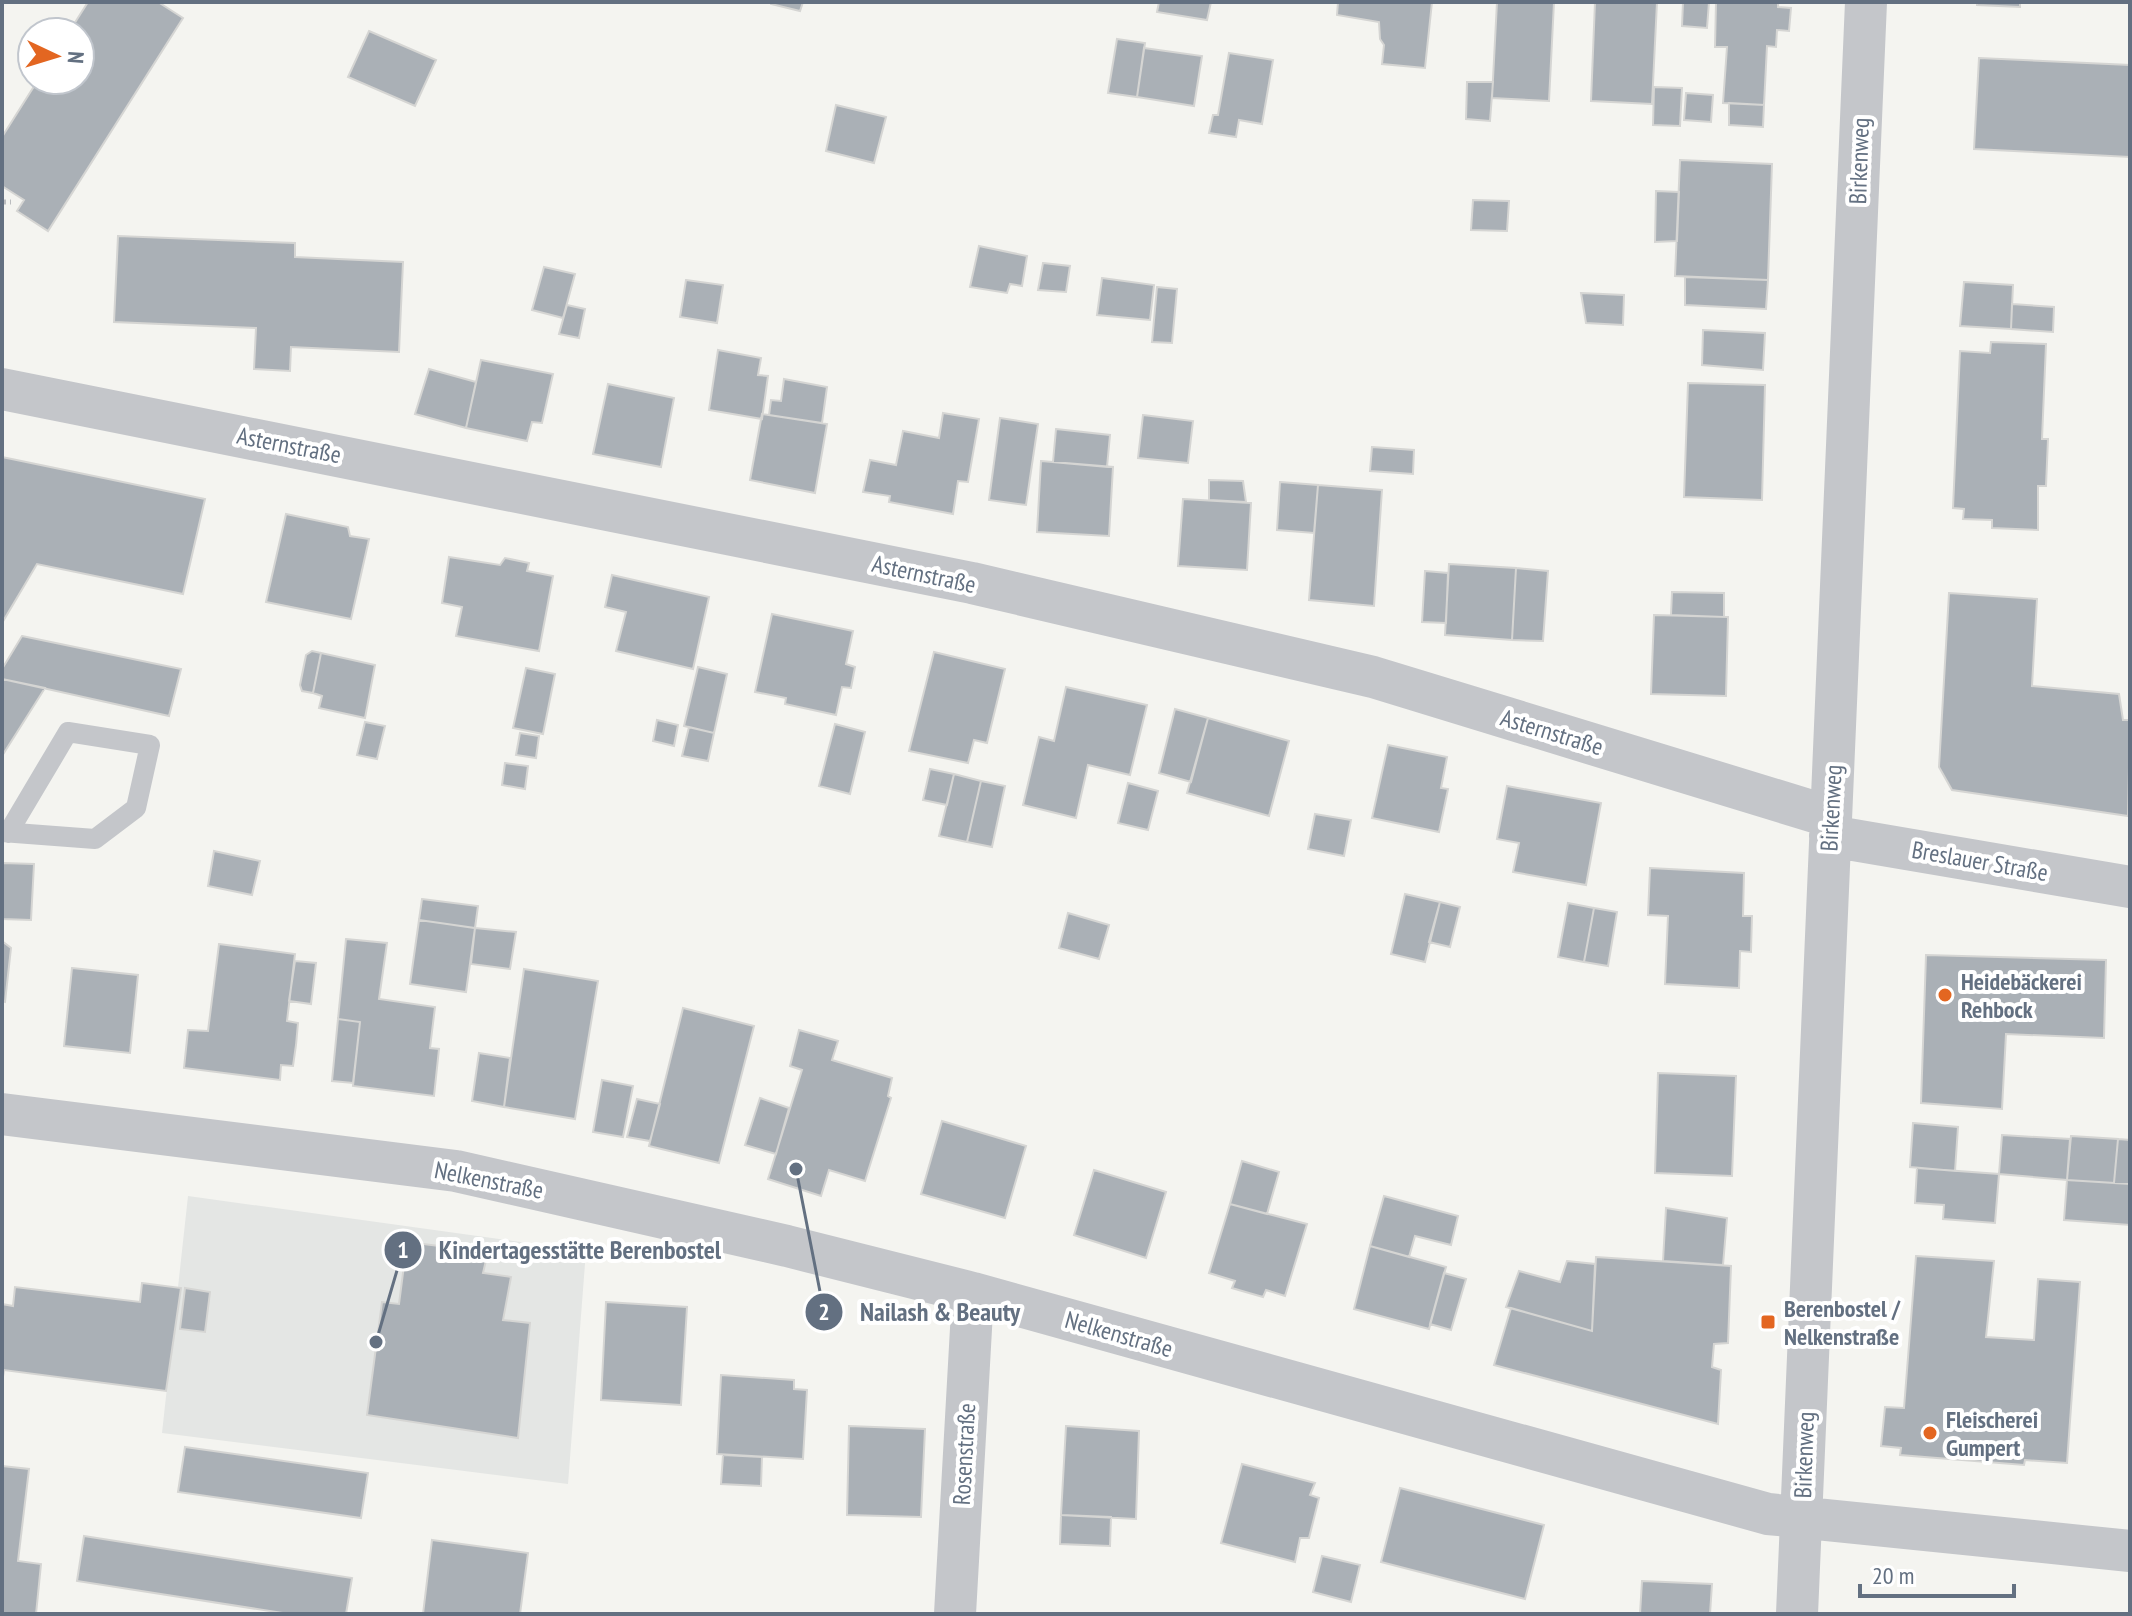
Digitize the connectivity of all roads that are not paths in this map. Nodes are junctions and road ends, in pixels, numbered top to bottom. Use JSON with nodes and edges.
{"nodes":[{"id":1,"x":1866,"y":2,"type":"edge"},
{"id":2,"x":2,"y":389,"type":"edge"},
{"id":3,"x":1830,"y":826,"type":"junction"},
{"id":4,"x":5,"y":833,"type":"edge"},
{"id":5,"x":2130,"y":887,"type":"edge"},
{"id":6,"x":2,"y":1114,"type":"edge"},
{"id":7,"x":973,"y":1293,"type":"junction"},
{"id":8,"x":1802,"y":1518,"type":"junction"},
{"id":9,"x":2130,"y":1551,"type":"edge"},
{"id":10,"x":955,"y":1614,"type":"edge"},
{"id":11,"x":1797,"y":1614,"type":"edge"}],
"edges":[{"from":1,"to":3,"type":"street","name":"Birkenweg"},
{"from":2,"to":3,"type":"street","name":"Asternstraße"},
{"from":3,"to":5,"type":"street","name":"Breslauer Straße"},
{"from":3,"to":8,"type":"street","name":"Birkenweg"},
{"from":4,"to":4,"type":"lane"},
{"from":6,"to":7,"type":"street","name":"Nelkenstraße"},
{"from":7,"to":8,"type":"street","name":"Nelkenstraße"},
{"from":7,"to":10,"type":"street","name":"Rosenstraße"},
{"from":8,"to":9,"type":"street","name":"Nelkenstraße"},
{"from":8,"to":11,"type":"street","name":"Birkenweg"}]}
